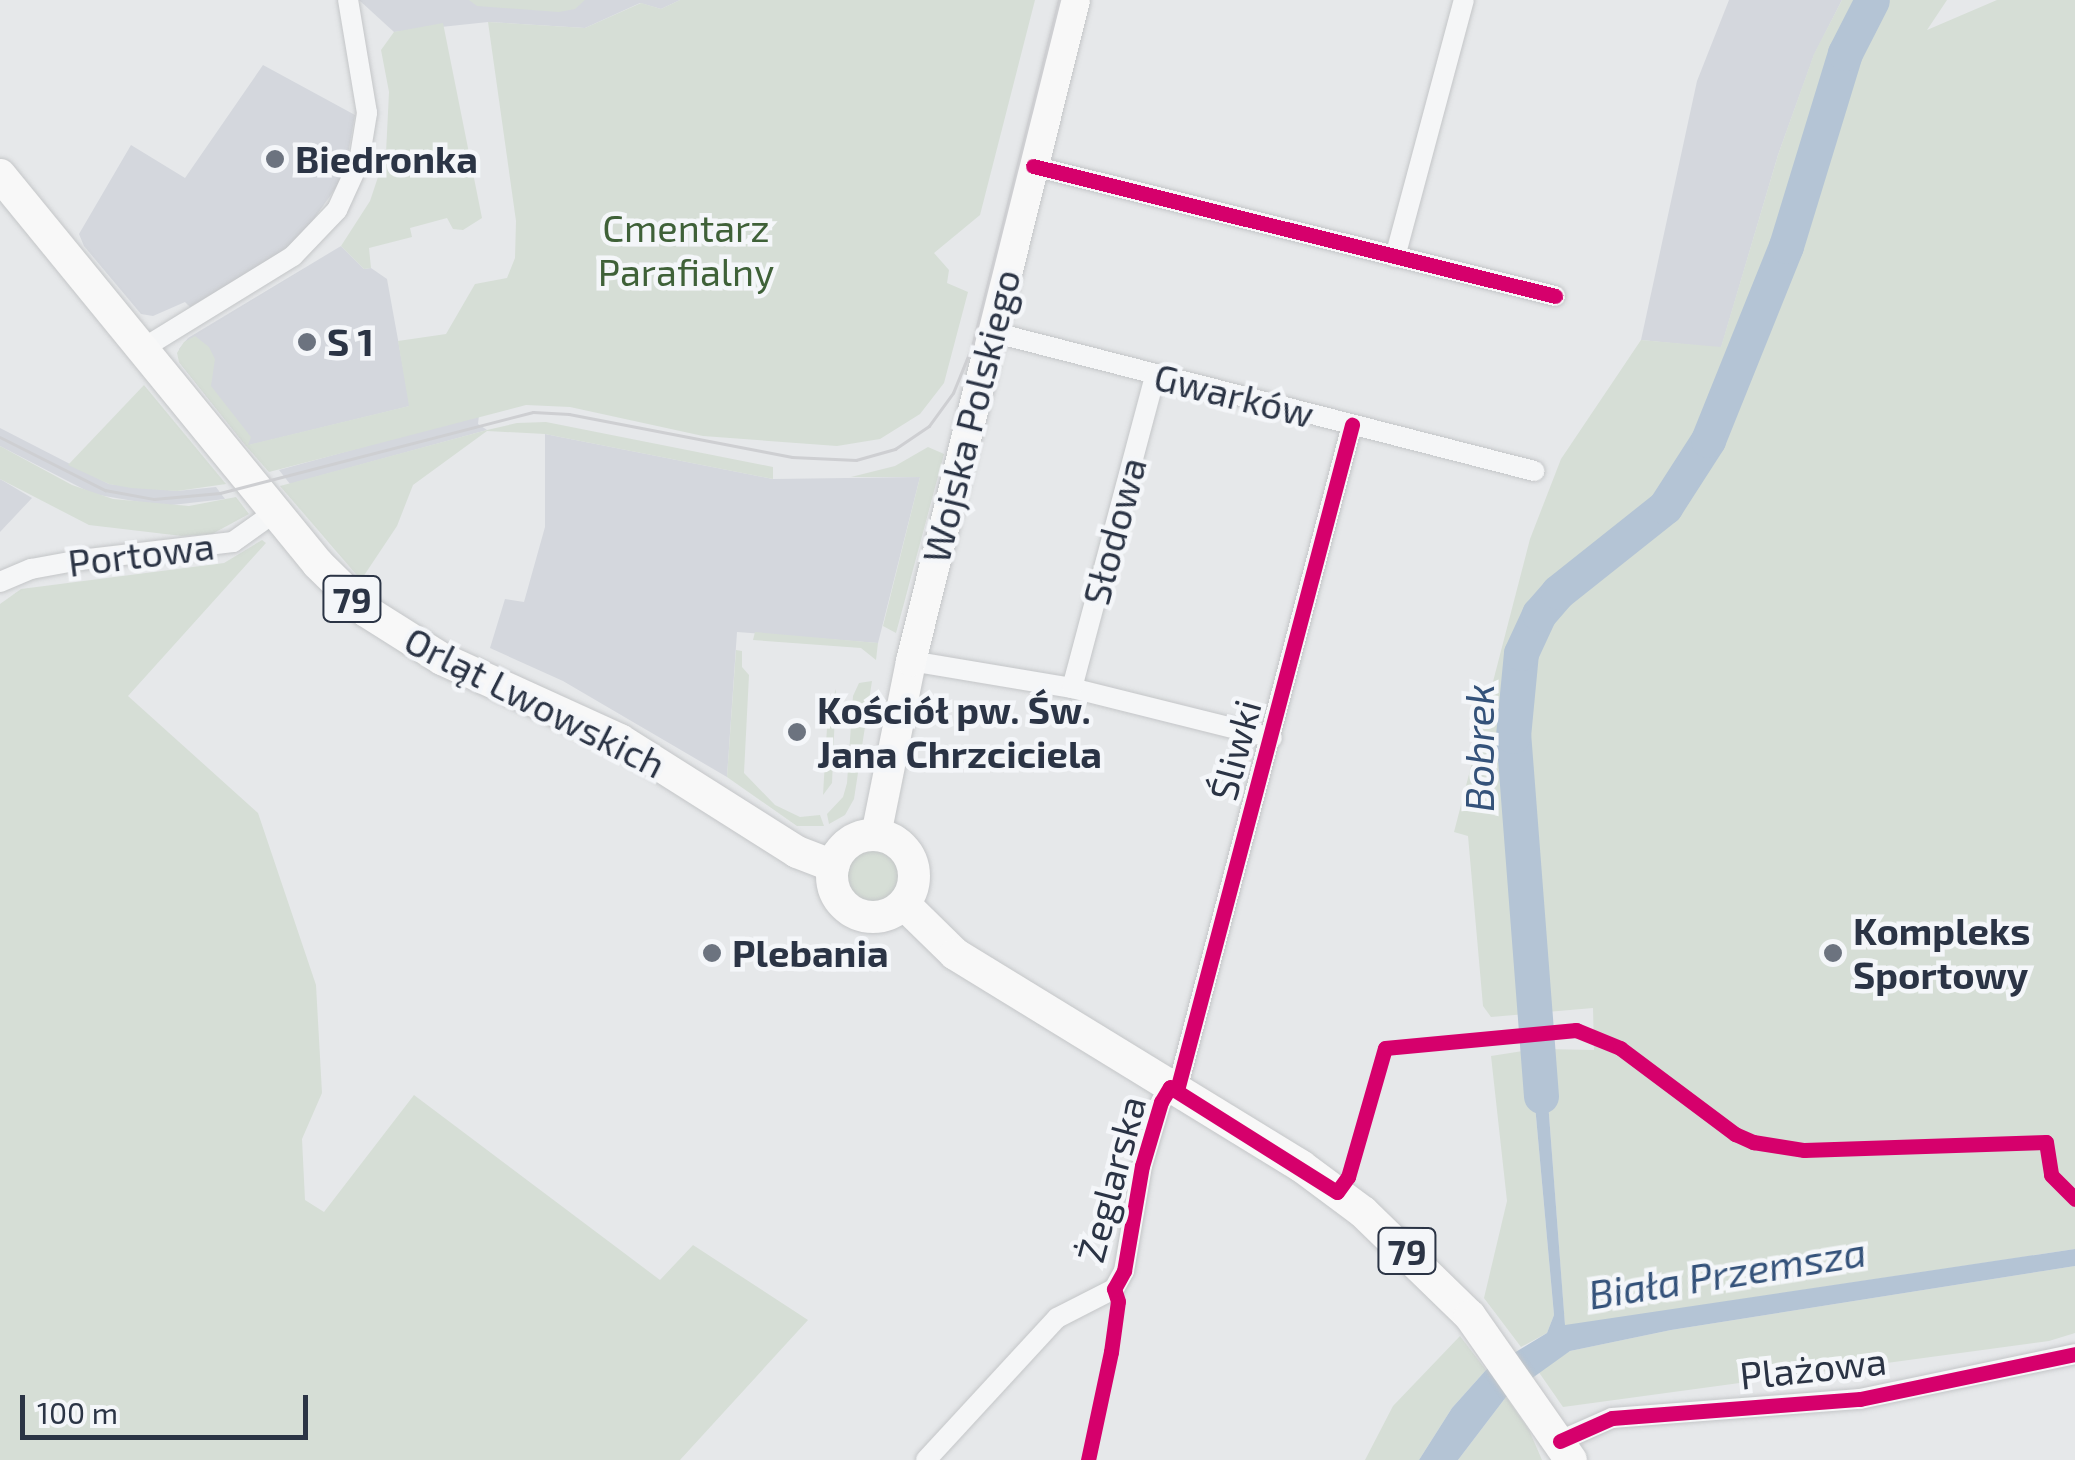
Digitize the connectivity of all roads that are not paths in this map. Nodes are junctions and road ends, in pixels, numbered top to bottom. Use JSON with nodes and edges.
{"nodes":[{"id":1,"x":348,"y":0,"type":"edge"},
{"id":2,"x":1075,"y":0,"type":"edge"},
{"id":3,"x":1464,"y":0,"type":"edge"},
{"id":4,"x":1033,"y":166,"type":"junction"},
{"id":5,"x":0,"y":175,"type":"edge"},
{"id":6,"x":1395,"y":257,"type":"junction"},
{"id":7,"x":1555,"y":296,"type":"dead end"},
{"id":8,"x":992,"y":332,"type":"junction"},
{"id":9,"x":142,"y":349,"type":"junction"},
{"id":10,"x":1154,"y":375,"type":"junction"},
{"id":11,"x":1352,"y":425,"type":"junction"},
{"id":12,"x":1534,"y":471,"type":"dead end"},
{"id":13,"x":275,"y":512,"type":"junction"},
{"id":14,"x":0,"y":582,"type":"edge"},
{"id":15,"x":910,"y":662,"type":"junction"},
{"id":16,"x":1072,"y":688,"type":"junction"},
{"id":17,"x":1272,"y":738,"type":"junction"},
{"id":18,"x":876,"y":834,"type":"junction"},
{"id":19,"x":833,"y":866,"type":"junction"},
{"id":20,"x":904,"y":904,"type":"junction"},
{"id":21,"x":1173,"y":1088,"type":"junction"},
{"id":22,"x":2075,"y":1354,"type":"edge"},
{"id":23,"x":1565,"y":1450,"type":"edge"},
{"id":24,"x":926,"y":1460,"type":"edge"}],
"edges":[{"from":1,"to":9,"type":"street"},
{"from":2,"to":4,"type":"main road","name":"Wojska Polskiego"},
{"from":3,"to":6,"type":"street"},
{"from":4,"to":6,"type":"street"},
{"from":4,"to":8,"type":"main road","name":"Wojska Polskiego"},
{"from":5,"to":9,"type":"main road","name":"Orląt Lwowskich","number":"79"},
{"from":6,"to":7,"type":"street"},
{"from":8,"to":10,"type":"street","name":"Gwarków"},
{"from":8,"to":15,"type":"main road","name":"Wojska Polskiego"},
{"from":9,"to":13,"type":"main road","name":"Orląt Lwowskich","number":"79"},
{"from":10,"to":11,"type":"street","name":"Gwarków"},
{"from":10,"to":16,"type":"street","name":"Słodowa"},
{"from":11,"to":12,"type":"street","name":"Gwarków"},
{"from":11,"to":17,"type":"street","name":"Śliwki"},
{"from":13,"to":14,"type":"street","name":"Portowa"},
{"from":13,"to":19,"type":"main road","name":"Orląt Lwowskich","number":"79"},
{"from":15,"to":16,"type":"street"},
{"from":15,"to":18,"type":"main road","name":"Wojska Polskiego"},
{"from":16,"to":17,"type":"street"},
{"from":17,"to":21,"type":"street","name":"Śliwki"},
{"from":18,"to":19,"type":"main road"},
{"from":18,"to":20,"type":"main road"},
{"from":19,"to":20,"type":"main road"},
{"from":20,"to":21,"type":"main road","number":"79"},
{"from":21,"to":23,"type":"main road","number":"79"},
{"from":21,"to":24,"type":"street","name":"Żeglarska"},
{"from":22,"to":23,"type":"street","name":"Plażowa"}]}
